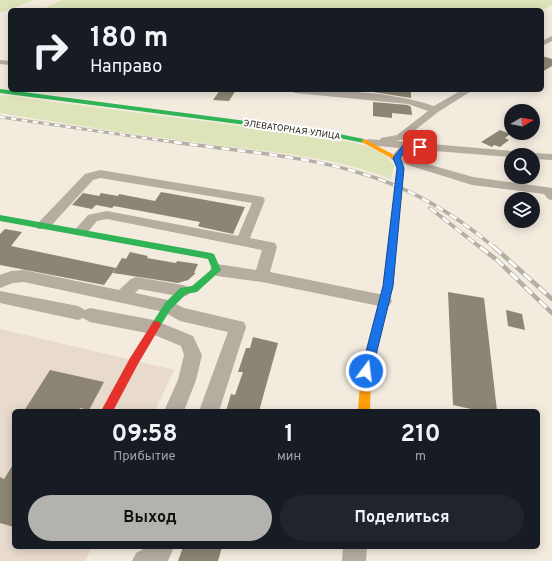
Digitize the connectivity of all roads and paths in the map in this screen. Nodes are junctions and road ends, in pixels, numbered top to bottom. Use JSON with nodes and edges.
{"nodes":[{"id":1,"x":0,"y":91,"type":"edge"},
{"id":2,"x":316,"y":92,"type":"edge"},
{"id":3,"x":465,"y":92,"type":"edge"},
{"id":4,"x":435,"y":110,"type":"junction"},
{"id":5,"x":368,"y":142,"type":"junction"},
{"id":6,"x":407,"y":146,"type":"junction"},
{"id":7,"x":504,"y":154,"type":"edge"},
{"id":8,"x":540,"y":156,"type":"edge"},
{"id":9,"x":552,"y":157,"type":"edge"},
{"id":10,"x":396,"y":158,"type":"junction"},
{"id":11,"x":551,"y":193,"type":"edge"},
{"id":12,"x":0,"y":218,"type":"edge"},
{"id":13,"x":43,"y":226,"type":"junction"},
{"id":14,"x":80,"y":232,"type":"junction"},
{"id":15,"x":242,"y":242,"type":"junction"},
{"id":16,"x":216,"y":270,"type":"junction"},
{"id":17,"x":262,"y":276,"type":"junction"},
{"id":18,"x":0,"y":282,"type":"edge"},
{"id":19,"x":183,"y":291,"type":"junction"},
{"id":20,"x":122,"y":296,"type":"junction"},
{"id":21,"x":0,"y":297,"type":"edge"},
{"id":22,"x":384,"y":301,"type":"junction"},
{"id":23,"x":168,"y":306,"type":"junction"},
{"id":24,"x":154,"y":327,"type":"junction"},
{"id":25,"x":108,"y":409,"type":"edge"},
{"id":26,"x":175,"y":409,"type":"edge"},
{"id":27,"x":210,"y":409,"type":"edge"},
{"id":28,"x":364,"y":409,"type":"edge"},
{"id":29,"x":161,"y":549,"type":"edge"},
{"id":30,"x":355,"y":549,"type":"edge"},
{"id":31,"x":144,"y":561,"type":"edge"},
{"id":32,"x":354,"y":561,"type":"edge"}],
"edges":[{"from":1,"to":5,"type":"street","name":"ЭЛЕВАТОРНАЯ УЛИЦА"},
{"from":2,"to":4,"type":"street"},
{"from":3,"to":4,"type":"street"},
{"from":4,"to":5,"type":"street"},
{"from":5,"to":6,"type":"street"},
{"from":5,"to":10,"type":"street","name":"ЭЛЕВАТОРНАЯ УЛИЦА"},
{"from":6,"to":7,"type":"street"},
{"from":6,"to":10,"type":"street"},
{"from":8,"to":9,"type":"street"},
{"from":10,"to":11,"type":"street"},
{"from":10,"to":22,"type":"street"},
{"from":12,"to":13,"type":"street"},
{"from":13,"to":14,"type":"street"},
{"from":13,"to":15,"type":"street"},
{"from":14,"to":15,"type":"street"},
{"from":14,"to":16,"type":"street"},
{"from":15,"to":17,"type":"street"},
{"from":16,"to":17,"type":"street"},
{"from":16,"to":19,"type":"street"},
{"from":17,"to":22,"type":"street"},
{"from":18,"to":20,"type":"street"},
{"from":19,"to":20,"type":"street"},
{"from":19,"to":23,"type":"street"},
{"from":20,"to":23,"type":"street"},
{"from":21,"to":24,"type":"street"},
{"from":22,"to":28,"type":"street"},
{"from":23,"to":24,"type":"street"},
{"from":23,"to":27,"type":"street"},
{"from":24,"to":25,"type":"street"},
{"from":24,"to":26,"type":"street"},
{"from":29,"to":31,"type":"street"},
{"from":30,"to":32,"type":"street"}]}
